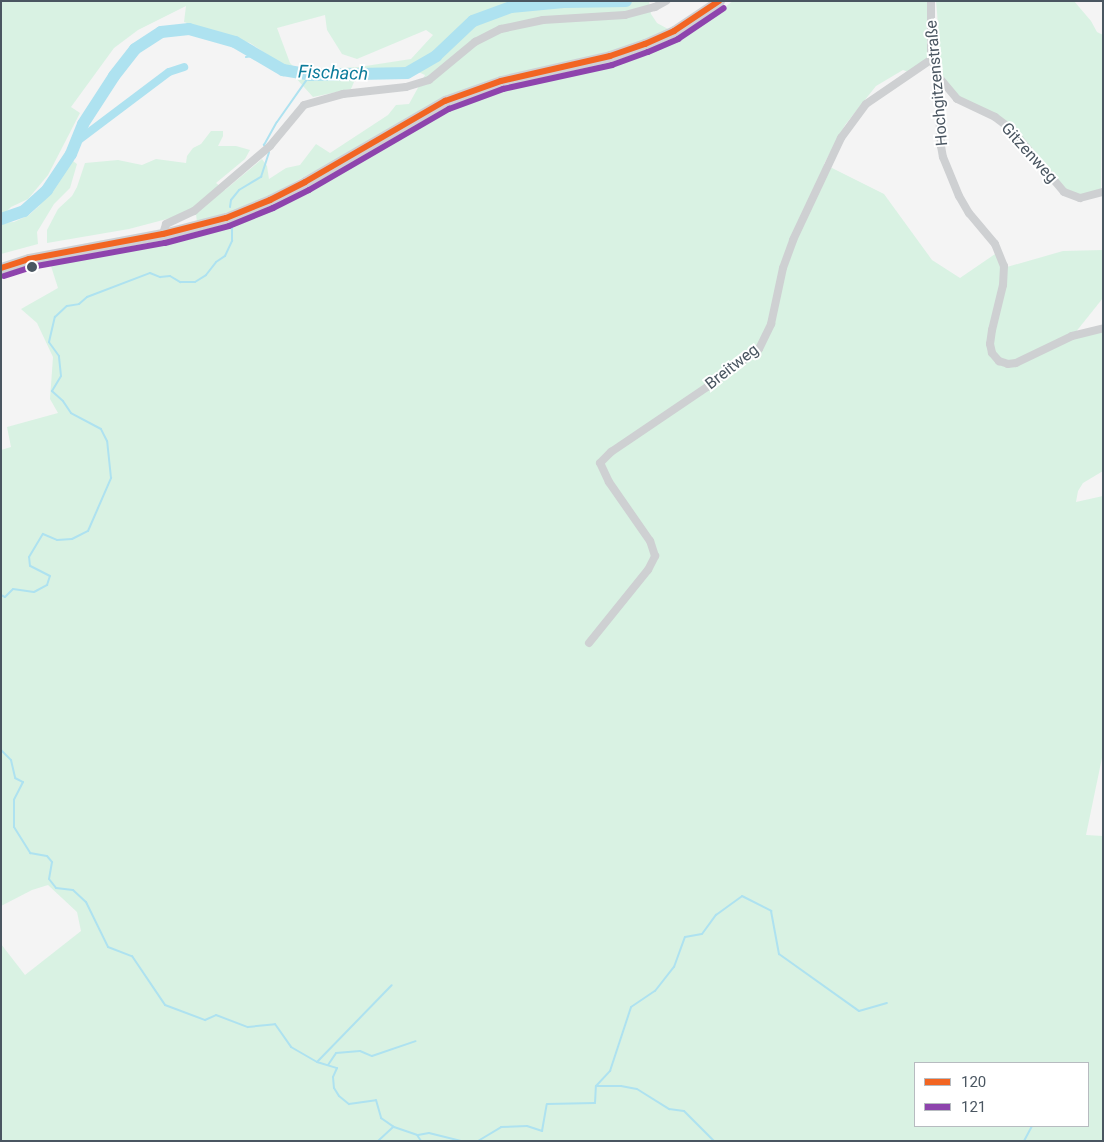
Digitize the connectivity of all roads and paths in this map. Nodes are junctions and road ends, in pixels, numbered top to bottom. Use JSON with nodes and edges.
{"nodes":[{"id":1,"x":666,"y":1,"type":"edge"},
{"id":2,"x":719,"y":1,"type":"edge"},
{"id":3,"x":931,"y":1,"type":"edge"},
{"id":4,"x":932,"y":60,"type":"junction"},
{"id":5,"x":937,"y":75,"type":"junction"},
{"id":6,"x":1103,"y":192,"type":"edge"},
{"id":7,"x":163,"y":234,"type":"junction"},
{"id":8,"x":1,"y":268,"type":"edge"},
{"id":9,"x":1103,"y":328,"type":"edge"},
{"id":10,"x":589,"y":643,"type":"dead end"}],
"edges":[{"from":1,"to":7,"type":"street"},
{"from":2,"to":7,"type":"main road"},
{"from":3,"to":4,"type":"street","name":"Hochgitzenstraße"},
{"from":4,"to":5,"type":"street","name":"Hochgitzenstraße"},
{"from":4,"to":10,"type":"street","name":"Breitweg"},
{"from":5,"to":6,"type":"street","name":"Gitzenweg"},
{"from":5,"to":9,"type":"street","name":"Hochgitzenstraße"},
{"from":7,"to":8,"type":"main road"}]}
